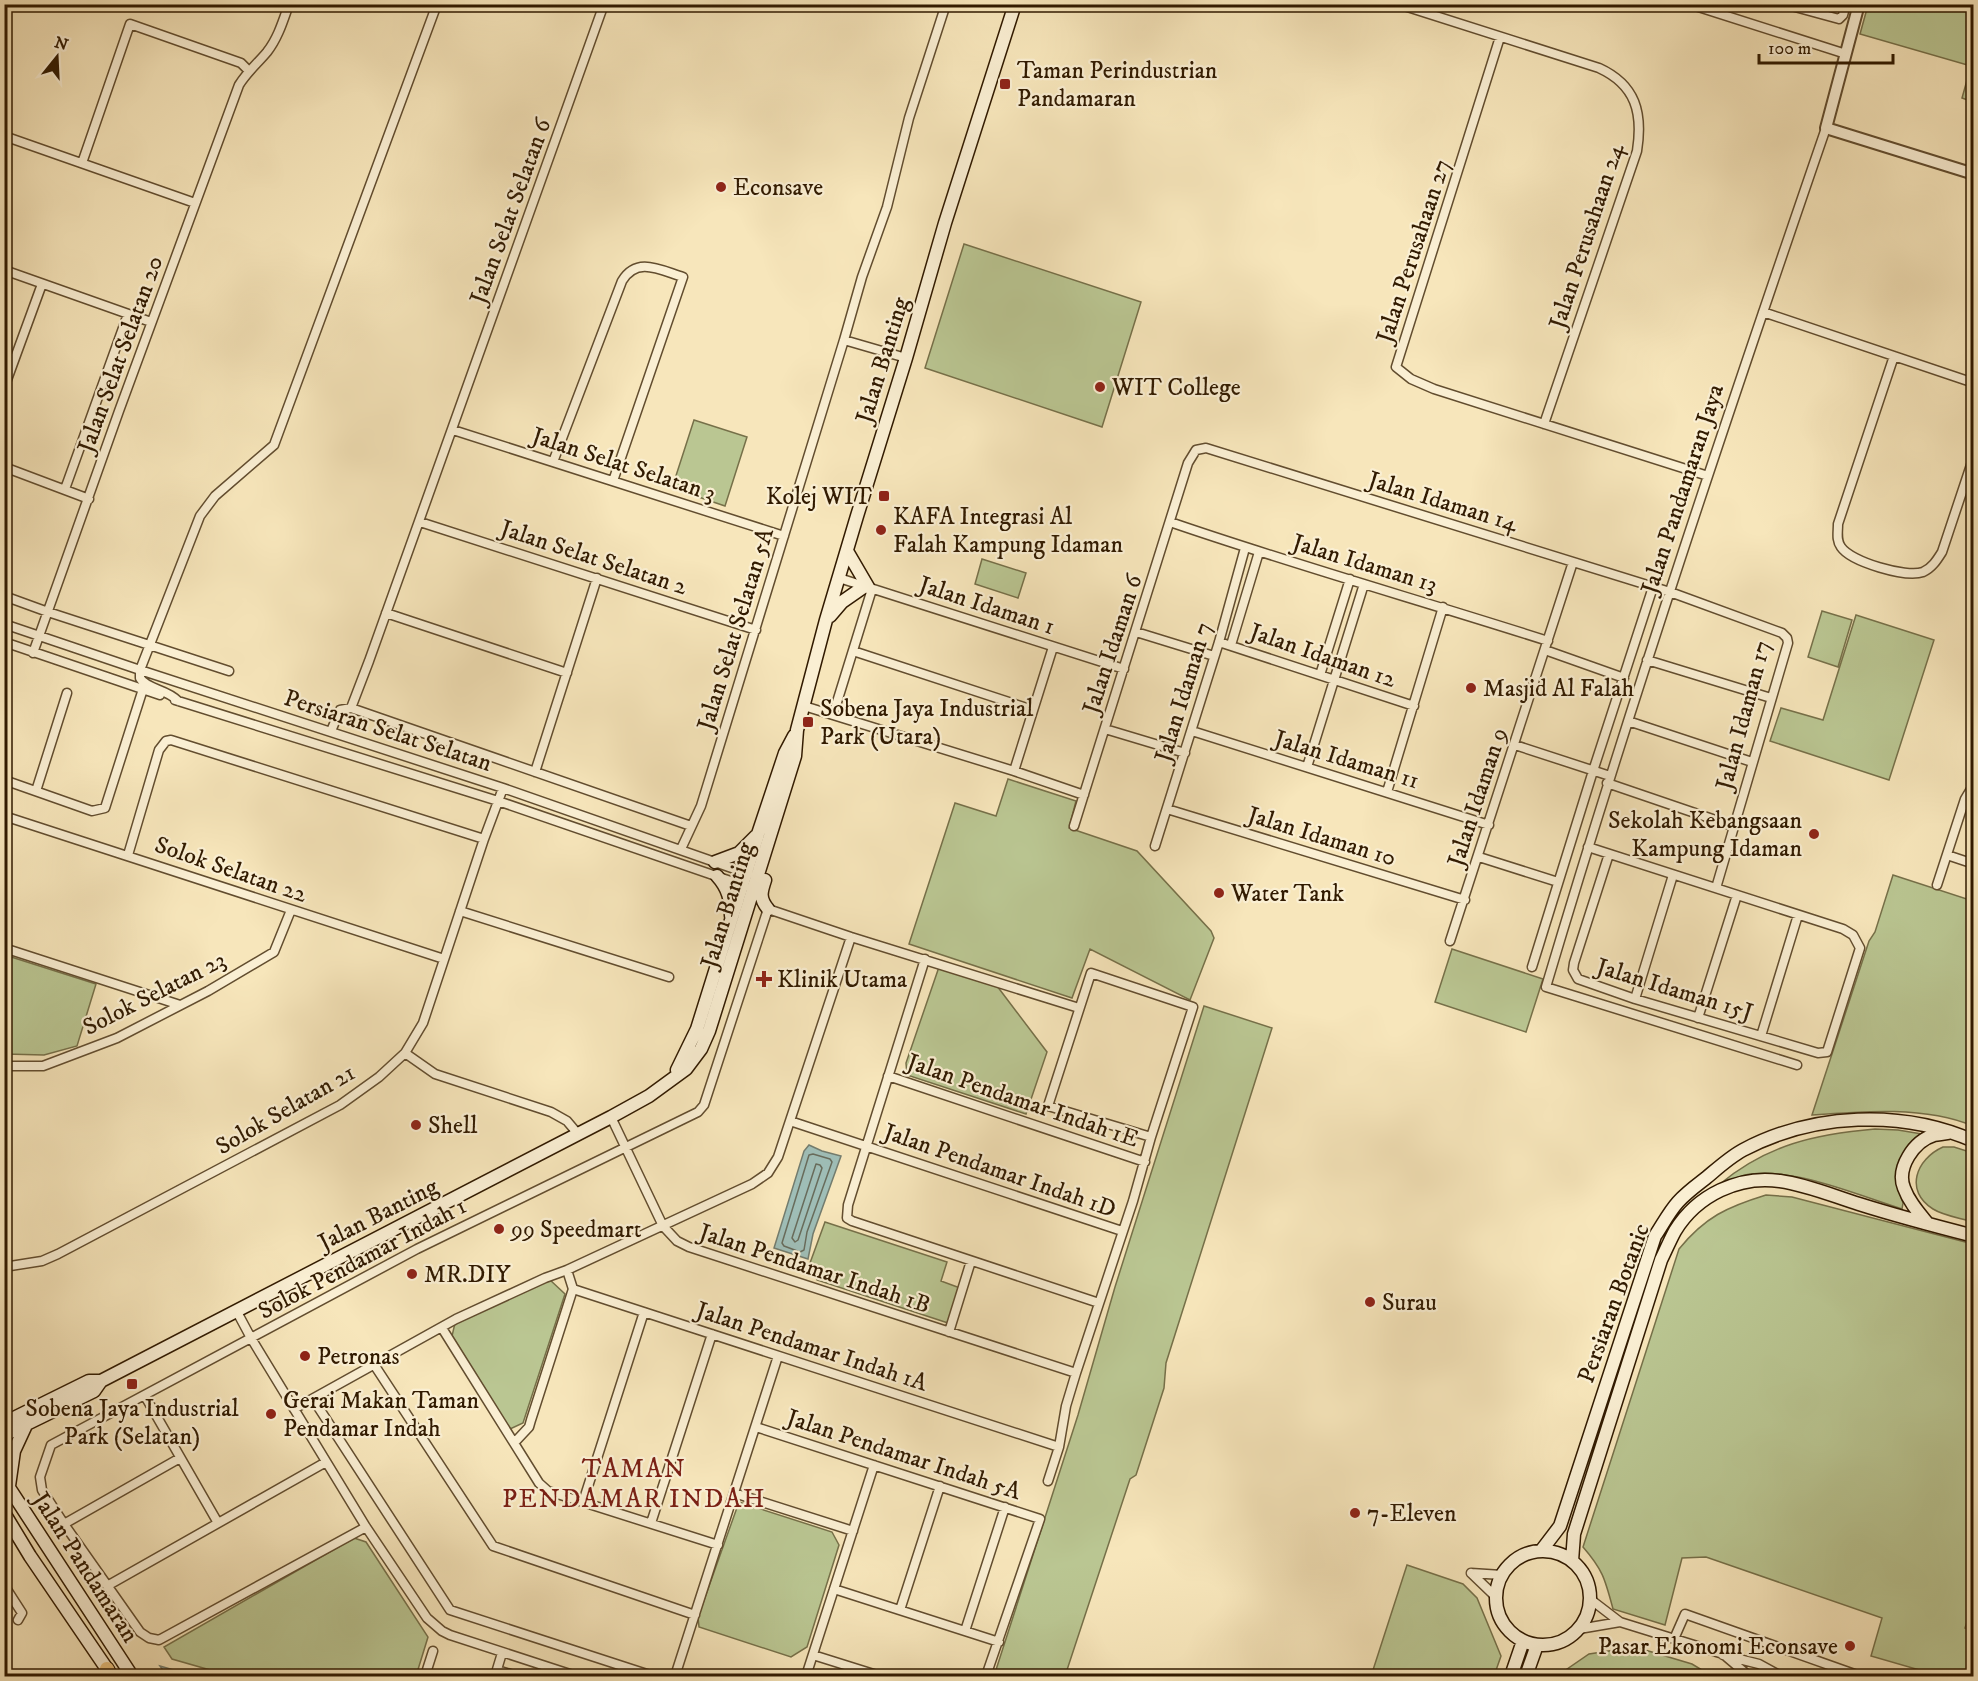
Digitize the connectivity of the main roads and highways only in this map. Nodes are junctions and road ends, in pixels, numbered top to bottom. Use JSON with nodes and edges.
{"nodes":[{"id":1,"x":1015,"y":4,"type":"edge"},
{"id":2,"x":847,"y":551,"type":"junction"},
{"id":3,"x":826,"y":620,"type":"junction"},
{"id":4,"x":764,"y":836,"type":"junction"},
{"id":5,"x":715,"y":862,"type":"road end"},
{"id":6,"x":717,"y":876,"type":"road end"},
{"id":7,"x":750,"y":881,"type":"junction"},
{"id":8,"x":768,"y":909,"type":"road end"},
{"id":9,"x":730,"y":926,"type":"junction"},
{"id":10,"x":671,"y":1079,"type":"junction"},
{"id":11,"x":1955,"y":1133,"type":"junction"},
{"id":12,"x":1974,"y":1141,"type":"edge"},
{"id":13,"x":1928,"y":1224,"type":"junction"},
{"id":14,"x":1974,"y":1236,"type":"edge"},
{"id":15,"x":100,"y":1381,"type":"junction"},
{"id":16,"x":4,"y":1423,"type":"edge"},
{"id":17,"x":27,"y":1424,"type":"junction"},
{"id":18,"x":4,"y":1435,"type":"edge"},
{"id":19,"x":7,"y":1483,"type":"edge"},
{"id":20,"x":4,"y":1513,"type":"edge"},
{"id":21,"x":1541,"y":1551,"type":"junction"},
{"id":22,"x":1572,"y":1561,"type":"junction"},
{"id":23,"x":1523,"y":1641,"type":"junction"},
{"id":24,"x":1537,"y":1645,"type":"junction"},
{"id":25,"x":110,"y":1674,"type":"edge"},
{"id":26,"x":132,"y":1677,"type":"edge"},
{"id":27,"x":1511,"y":1677,"type":"edge"},
{"id":28,"x":1526,"y":1677,"type":"edge"}],
"edges":[{"from":1,"to":2,"type":"main road","name":"Jalan Banting"},
{"from":2,"to":3,"type":"main road","name":"Jalan Banting"},
{"from":2,"to":3,"type":"main road"},
{"from":3,"to":4,"type":"main road","name":"Jalan Banting"},
{"from":4,"to":5,"type":"main road"},
{"from":4,"to":7,"type":"main road","name":"Jalan Banting"},
{"from":4,"to":8,"type":"main road"},
{"from":6,"to":9,"type":"main road"},
{"from":7,"to":9,"type":"main road","name":"Jalan Banting"},
{"from":7,"to":10,"type":"main road","name":"Jalan Banting"},
{"from":9,"to":10,"type":"main road","name":"Jalan Banting"},
{"from":10,"to":15,"type":"main road","name":"Jalan Banting"},
{"from":11,"to":12,"type":"main road","name":"Persiaran Botanic"},
{"from":11,"to":13,"type":"main road"},
{"from":11,"to":21,"type":"main road","name":"Persiaran Botanic"},
{"from":13,"to":14,"type":"main road","name":"Persiaran Botanic"},
{"from":13,"to":22,"type":"main road","name":"Persiaran Botanic"},
{"from":15,"to":16,"type":"main road","name":"Jalan Banting"},
{"from":15,"to":17,"type":"main road","name":"Jalan Banting"},
{"from":17,"to":18,"type":"main road","name":"Jalan Banting"},
{"from":17,"to":19,"type":"main road"},
{"from":19,"to":26,"type":"main road","name":"Jalan Pandamaran"},
{"from":20,"to":25,"type":"main road","name":"Jalan Pandamaran"},
{"from":21,"to":22,"type":"main road"},
{"from":21,"to":23,"type":"main road"},
{"from":22,"to":24,"type":"main road"},
{"from":23,"to":24,"type":"main road"},
{"from":23,"to":27,"type":"main road"},
{"from":24,"to":28,"type":"main road"}]}
